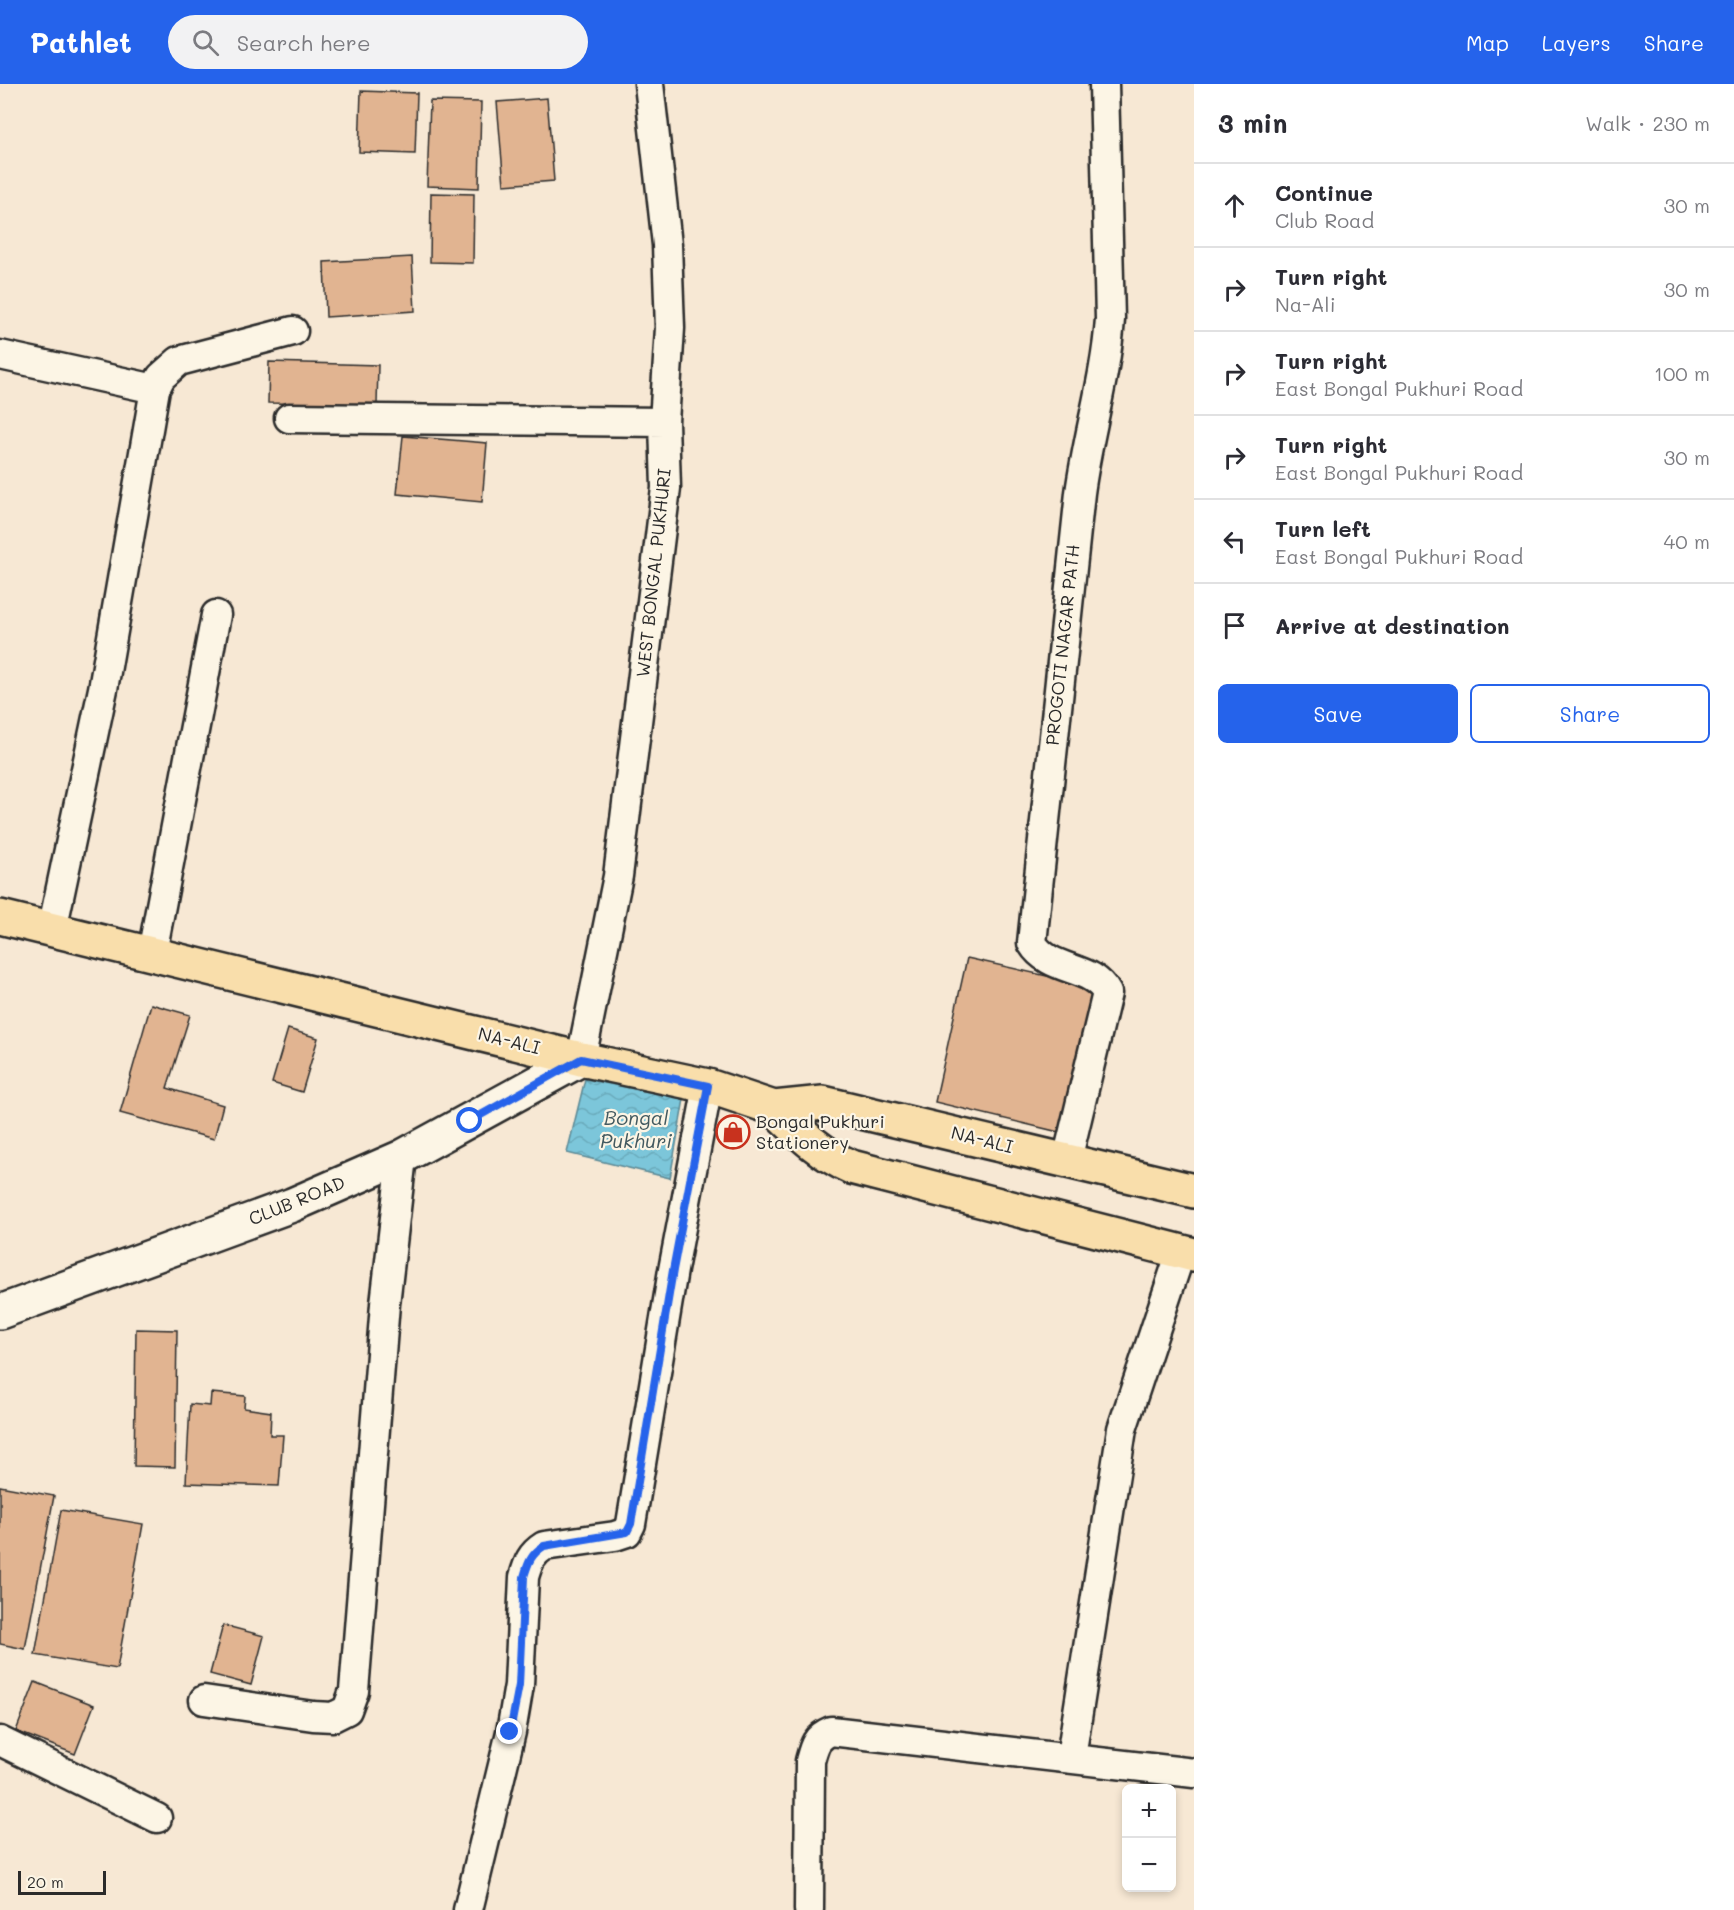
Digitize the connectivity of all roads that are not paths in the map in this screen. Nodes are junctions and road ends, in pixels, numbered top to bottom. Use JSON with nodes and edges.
{"nodes":[{"id":1,"x":650,"y":84,"type":"edge"},
{"id":2,"x":1104,"y":84,"type":"edge"},
{"id":3,"x":293,"y":331,"type":"dead end"},
{"id":4,"x":0,"y":355,"type":"edge"},
{"id":5,"x":155,"y":389,"type":"junction"},
{"id":6,"x":289,"y":418,"type":"dead end"},
{"id":7,"x":664,"y":422,"type":"junction"},
{"id":8,"x":216,"y":615,"type":"dead end"},
{"id":9,"x":0,"y":917,"type":"edge"},
{"id":10,"x":52,"y":930,"type":"junction"},
{"id":11,"x":152,"y":953,"type":"junction"},
{"id":12,"x":581,"y":1059,"type":"junction"},
{"id":13,"x":708,"y":1086,"type":"junction"},
{"id":14,"x":774,"y":1108,"type":"junction"},
{"id":15,"x":402,"y":1157,"type":"junction"},
{"id":16,"x":1067,"y":1160,"type":"junction"},
{"id":17,"x":1194,"y":1191,"type":"edge"},
{"id":18,"x":1194,"y":1210,"type":"edge"},
{"id":19,"x":1187,"y":1253,"type":"edge"},
{"id":20,"x":0,"y":1312,"type":"edge"},
{"id":21,"x":204,"y":1700,"type":"dead end"},
{"id":22,"x":0,"y":1741,"type":"edge"},
{"id":23,"x":1071,"y":1757,"type":"junction"},
{"id":24,"x":1194,"y":1773,"type":"edge"},
{"id":25,"x":157,"y":1818,"type":"dead end"},
{"id":26,"x":468,"y":1910,"type":"edge"},
{"id":27,"x":809,"y":1910,"type":"edge"}],
"edges":[{"from":1,"to":7,"type":"street","name":"WEST BONGAL PUKHURI"},
{"from":2,"to":16,"type":"street","name":"PROGOTI NAGAR PATH"},
{"from":3,"to":5,"type":"street"},
{"from":4,"to":5,"type":"street"},
{"from":5,"to":10,"type":"street"},
{"from":6,"to":7,"type":"street"},
{"from":7,"to":12,"type":"street","name":"WEST BONGAL PUKHURI"},
{"from":8,"to":11,"type":"street"},
{"from":9,"to":10,"type":"main road","name":"NA-ALI"},
{"from":10,"to":11,"type":"main road","name":"NA-ALI"},
{"from":11,"to":12,"type":"main road","name":"NA-ALI"},
{"from":12,"to":13,"type":"main road","name":"NA-ALI"},
{"from":12,"to":15,"type":"street","name":"CLUB ROAD"},
{"from":13,"to":14,"type":"main road","name":"NA-ALI"},
{"from":13,"to":26,"type":"street"},
{"from":14,"to":16,"type":"main road","name":"NA-ALI"},
{"from":14,"to":18,"type":"main road"},
{"from":14,"to":19,"type":"main road"},
{"from":15,"to":20,"type":"street","name":"CLUB ROAD"},
{"from":15,"to":21,"type":"street"},
{"from":16,"to":17,"type":"main road","name":"NA-ALI"},
{"from":19,"to":23,"type":"street"},
{"from":22,"to":25,"type":"street"},
{"from":23,"to":24,"type":"street"},
{"from":23,"to":27,"type":"street"}]}
